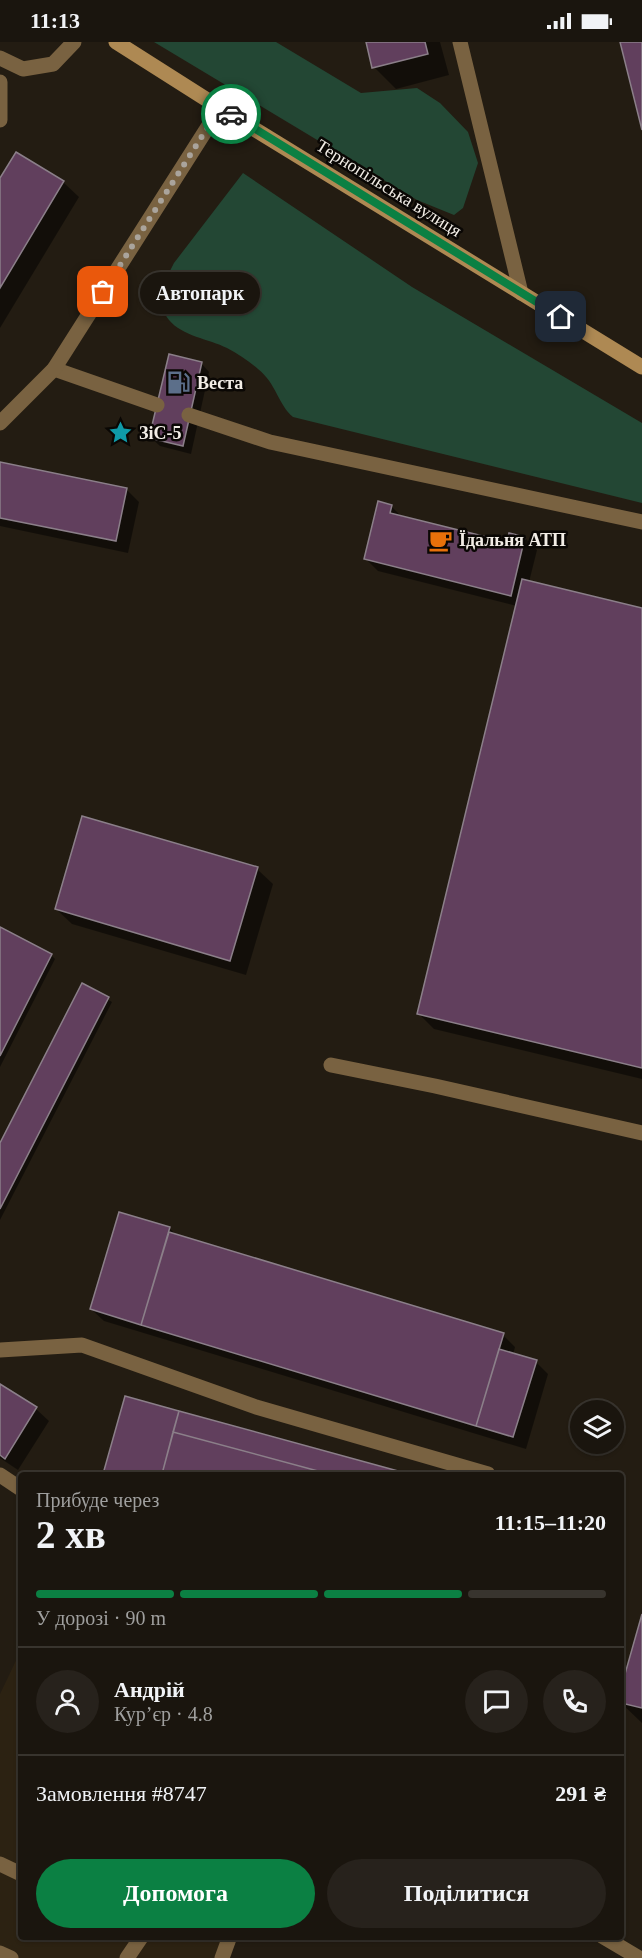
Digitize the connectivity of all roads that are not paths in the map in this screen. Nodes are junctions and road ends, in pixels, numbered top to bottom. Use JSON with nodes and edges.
{"nodes":[{"id":1,"x":74,"y":42,"type":"edge"},
{"id":2,"x":116,"y":42,"type":"edge"},
{"id":3,"x":460,"y":42,"type":"edge"},
{"id":4,"x":0,"y":58,"type":"edge"},
{"id":5,"x":0,"y":82,"type":"edge"},
{"id":6,"x":220,"y":108,"type":"junction"},
{"id":7,"x":0,"y":120,"type":"edge"},
{"id":8,"x":521,"y":292,"type":"junction"},
{"id":9,"x":642,"y":367,"type":"edge"},
{"id":10,"x":54,"y":369,"type":"junction"},
{"id":11,"x":157,"y":405,"type":"dead end"},
{"id":12,"x":189,"y":415,"type":"dead end"},
{"id":13,"x":0,"y":423,"type":"edge"},
{"id":14,"x":642,"y":522,"type":"edge"},
{"id":15,"x":331,"y":1065,"type":"dead end"},
{"id":16,"x":642,"y":1133,"type":"edge"},
{"id":17,"x":0,"y":1350,"type":"edge"},
{"id":18,"x":481,"y":1472,"type":"edge"},
{"id":19,"x":0,"y":1475,"type":"edge"},
{"id":20,"x":18,"y":1487,"type":"edge"},
{"id":21,"x":0,"y":1864,"type":"edge"},
{"id":22,"x":18,"y":1873,"type":"edge"},
{"id":23,"x":139,"y":1940,"type":"edge"},
{"id":24,"x":229,"y":1940,"type":"edge"},
{"id":25,"x":609,"y":1940,"type":"edge"},
{"id":26,"x":0,"y":1953,"type":"edge"},
{"id":27,"x":11,"y":1958,"type":"edge"},
{"id":28,"x":127,"y":1958,"type":"edge"},
{"id":29,"x":222,"y":1958,"type":"edge"},
{"id":30,"x":639,"y":1958,"type":"edge"}],
"edges":[{"from":1,"to":4,"type":"street"},
{"from":2,"to":6,"type":"main road","name":"Тернопільська вулиця"},
{"from":3,"to":8,"type":"street"},
{"from":5,"to":7,"type":"street"},
{"from":6,"to":8,"type":"main road","name":"Тернопільська вулиця"},
{"from":6,"to":10,"type":"street"},
{"from":8,"to":9,"type":"main road","name":"Тернопільська вулиця"},
{"from":10,"to":11,"type":"street"},
{"from":10,"to":13,"type":"street"},
{"from":12,"to":14,"type":"street"},
{"from":15,"to":16,"type":"street"},
{"from":17,"to":18,"type":"street"},
{"from":19,"to":20,"type":"street"},
{"from":21,"to":22,"type":"street"},
{"from":23,"to":28,"type":"street"},
{"from":24,"to":29,"type":"street"},
{"from":25,"to":30,"type":"street"},
{"from":26,"to":27,"type":"street"}]}
